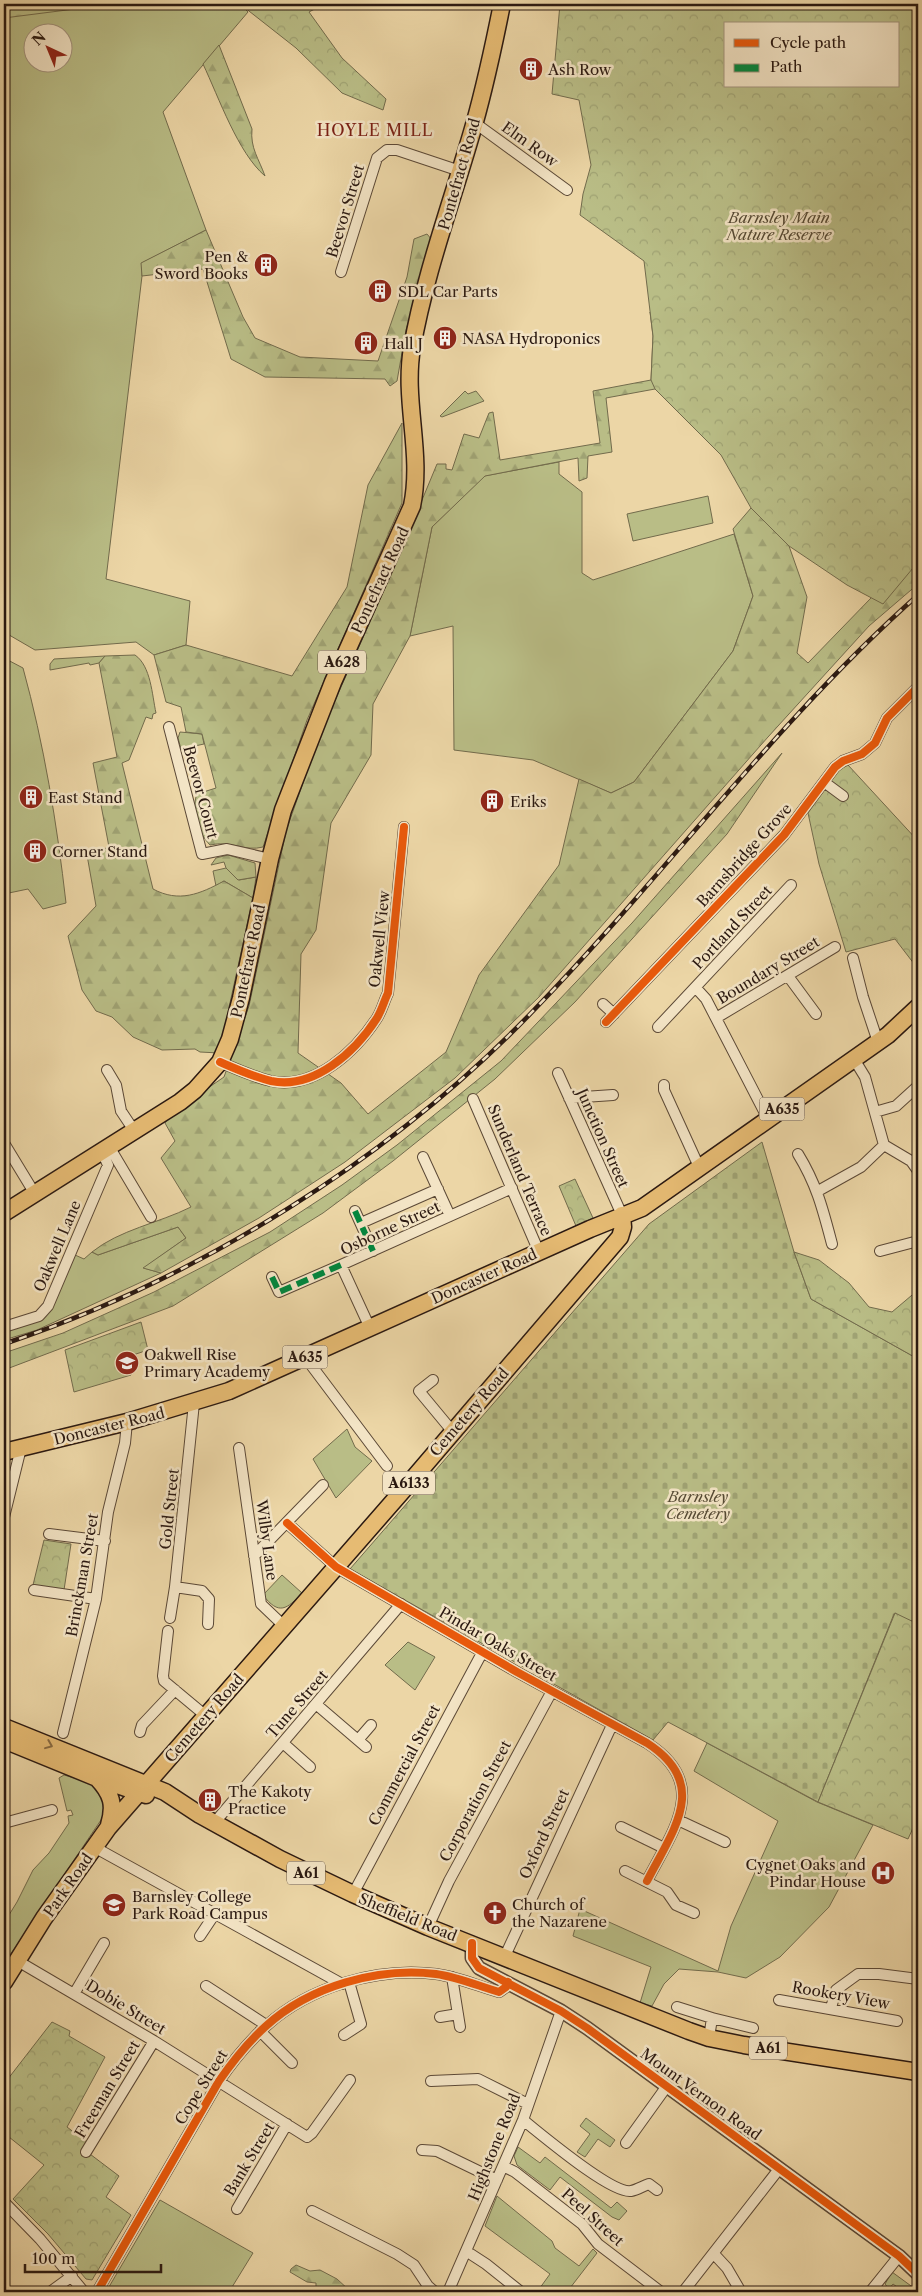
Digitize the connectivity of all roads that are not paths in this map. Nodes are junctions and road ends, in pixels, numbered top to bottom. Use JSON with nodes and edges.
{"nodes":[{"id":1,"x":502,"y":4,"type":"edge"},
{"id":2,"x":474,"y":123,"type":"junction"},
{"id":3,"x":460,"y":171,"type":"junction"},
{"id":4,"x":567,"y":190,"type":"dead end"},
{"id":5,"x":341,"y":272,"type":"dead end"},
{"id":6,"x":918,"y":687,"type":"edge"},
{"id":7,"x":169,"y":728,"type":"dead end"},
{"id":8,"x":824,"y":782,"type":"junction"},
{"id":9,"x":843,"y":796,"type":"dead end"},
{"id":10,"x":404,"y":827,"type":"dead end"},
{"id":11,"x":270,"y":860,"type":"junction"},
{"id":12,"x":791,"y":885,"type":"dead end"},
{"id":13,"x":835,"y":947,"type":"dead end"},
{"id":14,"x":853,"y":958,"type":"dead end"},
{"id":15,"x":788,"y":976,"type":"junction"},
{"id":16,"x":696,"y":988,"type":"junction"},
{"id":17,"x":603,"y":1004,"type":"dead end"},
{"id":18,"x":918,"y":1007,"type":"edge"},
{"id":19,"x":614,"y":1014,"type":"junction"},
{"id":20,"x":816,"y":1014,"type":"dead end"},
{"id":21,"x":716,"y":1018,"type":"junction"},
{"id":22,"x":606,"y":1022,"type":"dead end"},
{"id":23,"x":658,"y":1027,"type":"dead end"},
{"id":24,"x":878,"y":1042,"type":"junction"},
{"id":25,"x":854,"y":1059,"type":"junction"},
{"id":26,"x":220,"y":1062,"type":"junction"},
{"id":27,"x":106,"y":1070,"type":"dead end"},
{"id":28,"x":558,"y":1073,"type":"dead end"},
{"id":29,"x":664,"y":1085,"type":"dead end"},
{"id":30,"x":918,"y":1086,"type":"edge"},
{"id":31,"x":613,"y":1095,"type":"dead end"},
{"id":32,"x":569,"y":1098,"type":"junction"},
{"id":33,"x":474,"y":1099,"type":"dead end"},
{"id":34,"x":875,"y":1112,"type":"junction"},
{"id":35,"x":768,"y":1119,"type":"junction"},
{"id":36,"x":135,"y":1132,"type":"junction"},
{"id":37,"x":4,"y":1143,"type":"edge"},
{"id":38,"x":884,"y":1145,"type":"junction"},
{"id":39,"x":106,"y":1150,"type":"junction"},
{"id":40,"x":798,"y":1154,"type":"dead end"},
{"id":41,"x":424,"y":1157,"type":"dead end"},
{"id":42,"x":700,"y":1169,"type":"junction"},
{"id":43,"x":918,"y":1170,"type":"edge"},
{"id":44,"x":512,"y":1188,"type":"junction"},
{"id":45,"x":438,"y":1189,"type":"junction"},
{"id":46,"x":818,"y":1191,"type":"junction"},
{"id":47,"x":35,"y":1194,"type":"junction"},
{"id":48,"x":642,"y":1208,"type":"junction"},
{"id":49,"x":355,"y":1211,"type":"dead end"},
{"id":50,"x":4,"y":1213,"type":"edge"},
{"id":51,"x":450,"y":1216,"type":"junction"},
{"id":52,"x":622,"y":1216,"type":"junction"},
{"id":53,"x":151,"y":1217,"type":"dead end"},
{"id":54,"x":361,"y":1223,"type":"junction"},
{"id":55,"x":595,"y":1227,"type":"junction"},
{"id":56,"x":918,"y":1242,"type":"edge"},
{"id":57,"x":614,"y":1243,"type":"junction"},
{"id":58,"x":832,"y":1244,"type":"dead end"},
{"id":59,"x":373,"y":1251,"type":"junction"},
{"id":60,"x":880,"y":1251,"type":"dead end"},
{"id":61,"x":539,"y":1252,"type":"junction"},
{"id":62,"x":341,"y":1265,"type":"junction"},
{"id":63,"x":272,"y":1277,"type":"dead end"},
{"id":64,"x":4,"y":1327,"type":"edge"},
{"id":65,"x":370,"y":1328,"type":"junction"},
{"id":66,"x":306,"y":1357,"type":"junction"},
{"id":67,"x":433,"y":1380,"type":"dead end"},
{"id":68,"x":194,"y":1403,"type":"junction"},
{"id":69,"x":127,"y":1422,"type":"junction"},
{"id":70,"x":453,"y":1432,"type":"junction"},
{"id":71,"x":21,"y":1448,"type":"junction"},
{"id":72,"x":239,"y":1448,"type":"dead end"},
{"id":73,"x":4,"y":1452,"type":"edge"},
{"id":74,"x":388,"y":1466,"type":"dead end"},
{"id":75,"x":323,"y":1484,"type":"dead end"},
{"id":76,"x":4,"y":1517,"type":"edge"},
{"id":77,"x":287,"y":1523,"type":"junction"},
{"id":78,"x":49,"y":1534,"type":"dead end"},
{"id":79,"x":105,"y":1542,"type":"junction"},
{"id":80,"x":254,"y":1556,"type":"junction"},
{"id":81,"x":336,"y":1567,"type":"junction"},
{"id":82,"x":175,"y":1587,"type":"junction"},
{"id":83,"x":34,"y":1590,"type":"dead end"},
{"id":84,"x":96,"y":1599,"type":"junction"},
{"id":85,"x":401,"y":1604,"type":"junction"},
{"id":86,"x":170,"y":1618,"type":"dead end"},
{"id":87,"x":208,"y":1624,"type":"dead end"},
{"id":88,"x":284,"y":1626,"type":"junction"},
{"id":89,"x":168,"y":1631,"type":"dead end"},
{"id":90,"x":483,"y":1651,"type":"junction"},
{"id":91,"x":175,"y":1690,"type":"junction"},
{"id":92,"x":552,"y":1691,"type":"junction"},
{"id":93,"x":317,"y":1704,"type":"junction"},
{"id":94,"x":206,"y":1716,"type":"junction"},
{"id":95,"x":371,"y":1725,"type":"dead end"},
{"id":96,"x":612,"y":1725,"type":"junction"},
{"id":97,"x":4,"y":1726,"type":"edge"},
{"id":98,"x":140,"y":1732,"type":"dead end"},
{"id":99,"x":63,"y":1733,"type":"dead end"},
{"id":100,"x":4,"y":1740,"type":"edge"},
{"id":101,"x":358,"y":1740,"type":"junction"},
{"id":102,"x":283,"y":1743,"type":"junction"},
{"id":103,"x":366,"y":1747,"type":"dead end"},
{"id":104,"x":310,"y":1767,"type":"dead end"},
{"id":105,"x":97,"y":1778,"type":"junction"},
{"id":106,"x":141,"y":1788,"type":"junction"},
{"id":107,"x":52,"y":1810,"type":"dead end"},
{"id":108,"x":678,"y":1820,"type":"junction"},
{"id":109,"x":215,"y":1822,"type":"junction"},
{"id":110,"x":4,"y":1823,"type":"edge"},
{"id":111,"x":621,"y":1827,"type":"dead end"},
{"id":112,"x":108,"y":1828,"type":"junction"},
{"id":113,"x":724,"y":1842,"type":"dead end"},
{"id":114,"x":94,"y":1847,"type":"junction"},
{"id":115,"x":664,"y":1848,"type":"junction"},
{"id":116,"x":625,"y":1871,"type":"dead end"},
{"id":117,"x":647,"y":1881,"type":"junction"},
{"id":118,"x":353,"y":1894,"type":"junction"},
{"id":119,"x":214,"y":1914,"type":"junction"},
{"id":120,"x":694,"y":1914,"type":"dead end"},
{"id":121,"x":428,"y":1927,"type":"junction"},
{"id":122,"x":200,"y":1936,"type":"dead end"},
{"id":123,"x":104,"y":1943,"type":"dead end"},
{"id":124,"x":472,"y":1943,"type":"junction"},
{"id":125,"x":505,"y":1956,"type":"junction"},
{"id":126,"x":16,"y":1960,"type":"junction"},
{"id":127,"x":452,"y":1977,"type":"junction"},
{"id":128,"x":918,"y":1979,"type":"edge"},
{"id":129,"x":4,"y":1982,"type":"edge"},
{"id":130,"x":508,"y":1982,"type":"junction"},
{"id":131,"x":345,"y":1983,"type":"junction"},
{"id":132,"x":206,"y":1986,"type":"dead end"},
{"id":133,"x":74,"y":1994,"type":"junction"},
{"id":134,"x":779,"y":2000,"type":"dead end"},
{"id":135,"x":677,"y":2008,"type":"dead end"},
{"id":136,"x":831,"y":2008,"type":"junction"},
{"id":137,"x":561,"y":2011,"type":"junction"},
{"id":138,"x":458,"y":2014,"type":"junction"},
{"id":139,"x":440,"y":2017,"type":"dead end"},
{"id":140,"x":712,"y":2018,"type":"junction"},
{"id":141,"x":897,"y":2020,"type":"dead end"},
{"id":142,"x":460,"y":2027,"type":"dead end"},
{"id":143,"x":263,"y":2028,"type":"junction"},
{"id":144,"x":753,"y":2028,"type":"dead end"},
{"id":145,"x":344,"y":2035,"type":"dead end"},
{"id":146,"x":709,"y":2038,"type":"junction"},
{"id":147,"x":154,"y":2041,"type":"junction"},
{"id":148,"x":292,"y":2063,"type":"dead end"},
{"id":149,"x":918,"y":2072,"type":"edge"},
{"id":150,"x":350,"y":2080,"type":"dead end"},
{"id":151,"x":219,"y":2081,"type":"junction"},
{"id":152,"x":431,"y":2081,"type":"dead end"},
{"id":153,"x":667,"y":2086,"type":"junction"},
{"id":154,"x":528,"y":2104,"type":"junction"},
{"id":155,"x":523,"y":2120,"type":"junction"},
{"id":156,"x":287,"y":2124,"type":"junction"},
{"id":157,"x":626,"y":2143,"type":"dead end"},
{"id":158,"x":422,"y":2150,"type":"dead end"},
{"id":159,"x":86,"y":2152,"type":"dead end"},
{"id":160,"x":503,"y":2166,"type":"junction"},
{"id":161,"x":779,"y":2169,"type":"junction"},
{"id":162,"x":497,"y":2180,"type":"junction"},
{"id":163,"x":657,"y":2190,"type":"dead end"},
{"id":164,"x":4,"y":2202,"type":"edge"},
{"id":165,"x":237,"y":2209,"type":"dead end"},
{"id":166,"x":312,"y":2210,"type":"dead end"},
{"id":167,"x":466,"y":2251,"type":"junction"},
{"id":168,"x":714,"y":2254,"type":"junction"},
{"id":169,"x":899,"y":2256,"type":"junction"},
{"id":170,"x":918,"y":2274,"type":"edge"},
{"id":171,"x":72,"y":2276,"type":"junction"},
{"id":172,"x":50,"y":2292,"type":"edge"},
{"id":173,"x":84,"y":2292,"type":"edge"},
{"id":174,"x":97,"y":2292,"type":"edge"},
{"id":175,"x":435,"y":2292,"type":"edge"},
{"id":176,"x":451,"y":2292,"type":"edge"},
{"id":177,"x":522,"y":2292,"type":"edge"},
{"id":178,"x":661,"y":2292,"type":"edge"},
{"id":179,"x":683,"y":2292,"type":"edge"},
{"id":180,"x":741,"y":2292,"type":"edge"},
{"id":181,"x":870,"y":2292,"type":"edge"}],
"edges":[{"from":1,"to":2,"type":"highway","name":"Pontefract Road","number":"A628"},
{"from":2,"to":3,"type":"highway","name":"Pontefract Road","number":"A628"},
{"from":2,"to":4,"type":"street","name":"Elm Row"},
{"from":3,"to":5,"type":"street","name":"Beevor Street"},
{"from":3,"to":11,"type":"highway","name":"Pontefract Road","number":"A628"},
{"from":6,"to":8,"type":"street","name":"Barnsbridge Grove"},
{"from":7,"to":11,"type":"street","name":"Beevor Court"},
{"from":8,"to":9,"type":"street"},
{"from":8,"to":19,"type":"street","name":"Barnsbridge Grove"},
{"from":10,"to":26,"type":"street","name":"Oakwell View"},
{"from":11,"to":26,"type":"highway","name":"Pontefract Road","number":"A628"},
{"from":12,"to":16,"type":"street","name":"Portland Street"},
{"from":13,"to":15,"type":"street","name":"Boundary Street"},
{"from":14,"to":24,"type":"street"},
{"from":15,"to":20,"type":"street"},
{"from":15,"to":21,"type":"street","name":"Boundary Street"},
{"from":16,"to":21,"type":"street","name":"Portland Street"},
{"from":16,"to":23,"type":"street","name":"Portland Street"},
{"from":17,"to":19,"type":"street"},
{"from":18,"to":24,"type":"highway","name":"Doncaster Road","number":"A635"},
{"from":19,"to":22,"type":"street","name":"Barnsbridge Grove"},
{"from":21,"to":35,"type":"street","name":"Portland Street"},
{"from":24,"to":25,"type":"highway","name":"Doncaster Road","number":"A635"},
{"from":25,"to":34,"type":"street"},
{"from":25,"to":35,"type":"highway","name":"Doncaster Road","number":"A635"},
{"from":26,"to":36,"type":"highway","name":"Pontefract Road","number":"A628"},
{"from":27,"to":36,"type":"street"},
{"from":28,"to":32,"type":"street","name":"Junction Street"},
{"from":29,"to":42,"type":"street"},
{"from":30,"to":34,"type":"street"},
{"from":31,"to":32,"type":"street"},
{"from":32,"to":52,"type":"street","name":"Junction Street"},
{"from":33,"to":44,"type":"street","name":"Sunderland Terrace"},
{"from":34,"to":38,"type":"street"},
{"from":35,"to":42,"type":"highway","name":"Doncaster Road","number":"A635"},
{"from":36,"to":39,"type":"highway","name":"Pontefract Road","number":"A628"},
{"from":37,"to":47,"type":"street"},
{"from":38,"to":43,"type":"street"},
{"from":38,"to":46,"type":"street"},
{"from":39,"to":47,"type":"highway","name":"Pontefract Road","number":"A628"},
{"from":39,"to":53,"type":"street"},
{"from":39,"to":64,"type":"street","name":"Oakwell Lane"},
{"from":40,"to":46,"type":"street"},
{"from":41,"to":45,"type":"street"},
{"from":42,"to":48,"type":"highway","name":"Doncaster Road","number":"A635"},
{"from":44,"to":51,"type":"street","name":"Osborne Street"},
{"from":44,"to":61,"type":"street","name":"Sunderland Terrace"},
{"from":45,"to":51,"type":"street"},
{"from":45,"to":54,"type":"street"},
{"from":46,"to":58,"type":"street"},
{"from":47,"to":50,"type":"highway","name":"Pontefract Road","number":"A628"},
{"from":48,"to":52,"type":"highway","name":"Doncaster Road","number":"A635"},
{"from":48,"to":57,"type":"highway","number":"A6133"},
{"from":49,"to":54,"type":"street"},
{"from":51,"to":59,"type":"street","name":"Osborne Street"},
{"from":52,"to":55,"type":"highway","name":"Doncaster Road","number":"A635"},
{"from":52,"to":57,"type":"highway"},
{"from":54,"to":59,"type":"street"},
{"from":55,"to":57,"type":"highway"},
{"from":55,"to":61,"type":"highway","name":"Doncaster Road","number":"A635"},
{"from":56,"to":60,"type":"street"},
{"from":57,"to":70,"type":"highway","name":"Cemetery Road","number":"A6133"},
{"from":59,"to":62,"type":"street","name":"Osborne Street"},
{"from":61,"to":65,"type":"highway","name":"Doncaster Road","number":"A635"},
{"from":62,"to":63,"type":"street"},
{"from":62,"to":65,"type":"street","name":"Osborne Street"},
{"from":65,"to":66,"type":"highway","name":"Doncaster Road","number":"A635"},
{"from":66,"to":68,"type":"highway","name":"Doncaster Road","number":"A635"},
{"from":66,"to":74,"type":"street"},
{"from":67,"to":70,"type":"street"},
{"from":68,"to":69,"type":"highway","name":"Doncaster Road","number":"A635"},
{"from":68,"to":82,"type":"street","name":"Gold Street"},
{"from":69,"to":71,"type":"highway","name":"Doncaster Road","number":"A635"},
{"from":69,"to":79,"type":"street","name":"Brinckman Street"},
{"from":70,"to":81,"type":"highway","name":"Cemetery Road","number":"A6133"},
{"from":71,"to":73,"type":"highway","name":"Doncaster Road","number":"A635"},
{"from":71,"to":76,"type":"street"},
{"from":72,"to":80,"type":"street","name":"Wilby Lane"},
{"from":75,"to":77,"type":"street"},
{"from":77,"to":80,"type":"street"},
{"from":77,"to":81,"type":"street","name":"Pindar Oaks Street"},
{"from":78,"to":79,"type":"street"},
{"from":79,"to":84,"type":"street","name":"Brinckman Street"},
{"from":80,"to":88,"type":"street","name":"Wilby Lane"},
{"from":81,"to":85,"type":"street","name":"Pindar Oaks Street"},
{"from":81,"to":88,"type":"highway","name":"Cemetery Road","number":"A6133"},
{"from":82,"to":86,"type":"street","name":"Gold Street"},
{"from":82,"to":87,"type":"street"},
{"from":83,"to":84,"type":"street"},
{"from":84,"to":99,"type":"street","name":"Brinckman Street"},
{"from":85,"to":90,"type":"street","name":"Pindar Oaks Street"},
{"from":85,"to":93,"type":"street","name":"Tune Street"},
{"from":88,"to":94,"type":"highway","name":"Cemetery Road","number":"A6133"},
{"from":89,"to":91,"type":"street"},
{"from":90,"to":92,"type":"street","name":"Pindar Oaks Street"},
{"from":90,"to":118,"type":"street","name":"Commercial Street"},
{"from":91,"to":94,"type":"street"},
{"from":91,"to":98,"type":"street"},
{"from":92,"to":96,"type":"street","name":"Pindar Oaks Street"},
{"from":92,"to":121,"type":"street","name":"Corporation Street"},
{"from":93,"to":101,"type":"street"},
{"from":93,"to":102,"type":"street","name":"Tune Street"},
{"from":94,"to":106,"type":"highway","name":"Cemetery Road","number":"A6133"},
{"from":95,"to":101,"type":"street"},
{"from":96,"to":108,"type":"street","name":"Pindar Oaks Street"},
{"from":96,"to":125,"type":"street","name":"Oxford Street"},
{"from":97,"to":106,"type":"highway","name":"Sheffield Road","number":"A61","one_way":true},
{"from":100,"to":105,"type":"highway","name":"Sheffield Road","number":"A61"},
{"from":101,"to":103,"type":"street"},
{"from":102,"to":104,"type":"street"},
{"from":102,"to":109,"type":"street","name":"Tune Street"},
{"from":105,"to":106,"type":"highway","name":"Sheffield Road","number":"A61"},
{"from":105,"to":112,"type":"highway","number":"A6133"},
{"from":106,"to":109,"type":"highway","name":"Sheffield Road","number":"A61"},
{"from":106,"to":112,"type":"highway","name":"Park Road","number":"A6133"},
{"from":107,"to":110,"type":"street"},
{"from":108,"to":113,"type":"street"},
{"from":108,"to":115,"type":"street","name":"Pindar Oaks Street"},
{"from":109,"to":118,"type":"highway","name":"Sheffield Road","number":"A61"},
{"from":111,"to":115,"type":"street"},
{"from":112,"to":114,"type":"highway","name":"Park Road","number":"A6133"},
{"from":114,"to":119,"type":"street"},
{"from":114,"to":126,"type":"highway","name":"Park Road","number":"A6133"},
{"from":115,"to":117,"type":"street","name":"Pindar Oaks Street"},
{"from":116,"to":117,"type":"street"},
{"from":117,"to":120,"type":"street"},
{"from":118,"to":121,"type":"highway","name":"Sheffield Road","number":"A61"},
{"from":119,"to":122,"type":"street"},
{"from":119,"to":131,"type":"street"},
{"from":121,"to":124,"type":"highway","name":"Sheffield Road","number":"A61"},
{"from":123,"to":133,"type":"street"},
{"from":124,"to":125,"type":"highway","name":"Sheffield Road","number":"A61"},
{"from":124,"to":130,"type":"street","name":"Mount Vernon Road"},
{"from":125,"to":146,"type":"highway","name":"Sheffield Road","number":"A61"},
{"from":126,"to":129,"type":"highway","name":"Park Road","number":"A6133"},
{"from":126,"to":133,"type":"street","name":"Dobie Street"},
{"from":127,"to":130,"type":"street","name":"Cope Street"},
{"from":127,"to":131,"type":"street","name":"Cope Street"},
{"from":127,"to":138,"type":"street"},
{"from":128,"to":136,"type":"street"},
{"from":130,"to":137,"type":"street","name":"Mount Vernon Road"},
{"from":131,"to":143,"type":"street","name":"Cope Street"},
{"from":131,"to":145,"type":"street"},
{"from":132,"to":143,"type":"street"},
{"from":133,"to":147,"type":"street","name":"Dobie Street"},
{"from":134,"to":136,"type":"street","name":"Rookery View"},
{"from":135,"to":140,"type":"street"},
{"from":136,"to":141,"type":"street","name":"Rookery View"},
{"from":137,"to":153,"type":"street","name":"Mount Vernon Road"},
{"from":137,"to":154,"type":"street","name":"Highstone Road"},
{"from":138,"to":139,"type":"street"},
{"from":138,"to":142,"type":"street"},
{"from":140,"to":144,"type":"street"},
{"from":140,"to":146,"type":"street"},
{"from":143,"to":148,"type":"street"},
{"from":143,"to":151,"type":"street","name":"Cope Street"},
{"from":146,"to":149,"type":"highway","number":"A61"},
{"from":147,"to":151,"type":"street","name":"Dobie Street"},
{"from":147,"to":159,"type":"street","name":"Freeman Street"},
{"from":150,"to":156,"type":"street","name":"Dobie Street"},
{"from":151,"to":156,"type":"street","name":"Dobie Street"},
{"from":151,"to":174,"type":"street","name":"Cope Street"},
{"from":152,"to":154,"type":"street"},
{"from":153,"to":157,"type":"street"},
{"from":153,"to":161,"type":"street","name":"Mount Vernon Road"},
{"from":154,"to":155,"type":"street","name":"Highstone Road"},
{"from":155,"to":160,"type":"street","name":"Highstone Road"},
{"from":155,"to":163,"type":"street"},
{"from":156,"to":165,"type":"street","name":"Bank Street"},
{"from":158,"to":162,"type":"street"},
{"from":160,"to":162,"type":"street","name":"Highstone Road"},
{"from":160,"to":178,"type":"street","name":"Peel Street"},
{"from":161,"to":168,"type":"street"},
{"from":161,"to":169,"type":"street","name":"Mount Vernon Road"},
{"from":162,"to":167,"type":"street","name":"Highstone Road"},
{"from":164,"to":171,"type":"street"},
{"from":166,"to":175,"type":"street"},
{"from":167,"to":176,"type":"street","name":"Highstone Road"},
{"from":167,"to":177,"type":"street"},
{"from":168,"to":179,"type":"street"},
{"from":168,"to":180,"type":"street"},
{"from":169,"to":170,"type":"street","name":"Mount Vernon Road"},
{"from":169,"to":181,"type":"street"},
{"from":171,"to":172,"type":"street"},
{"from":171,"to":173,"type":"street"}]}
